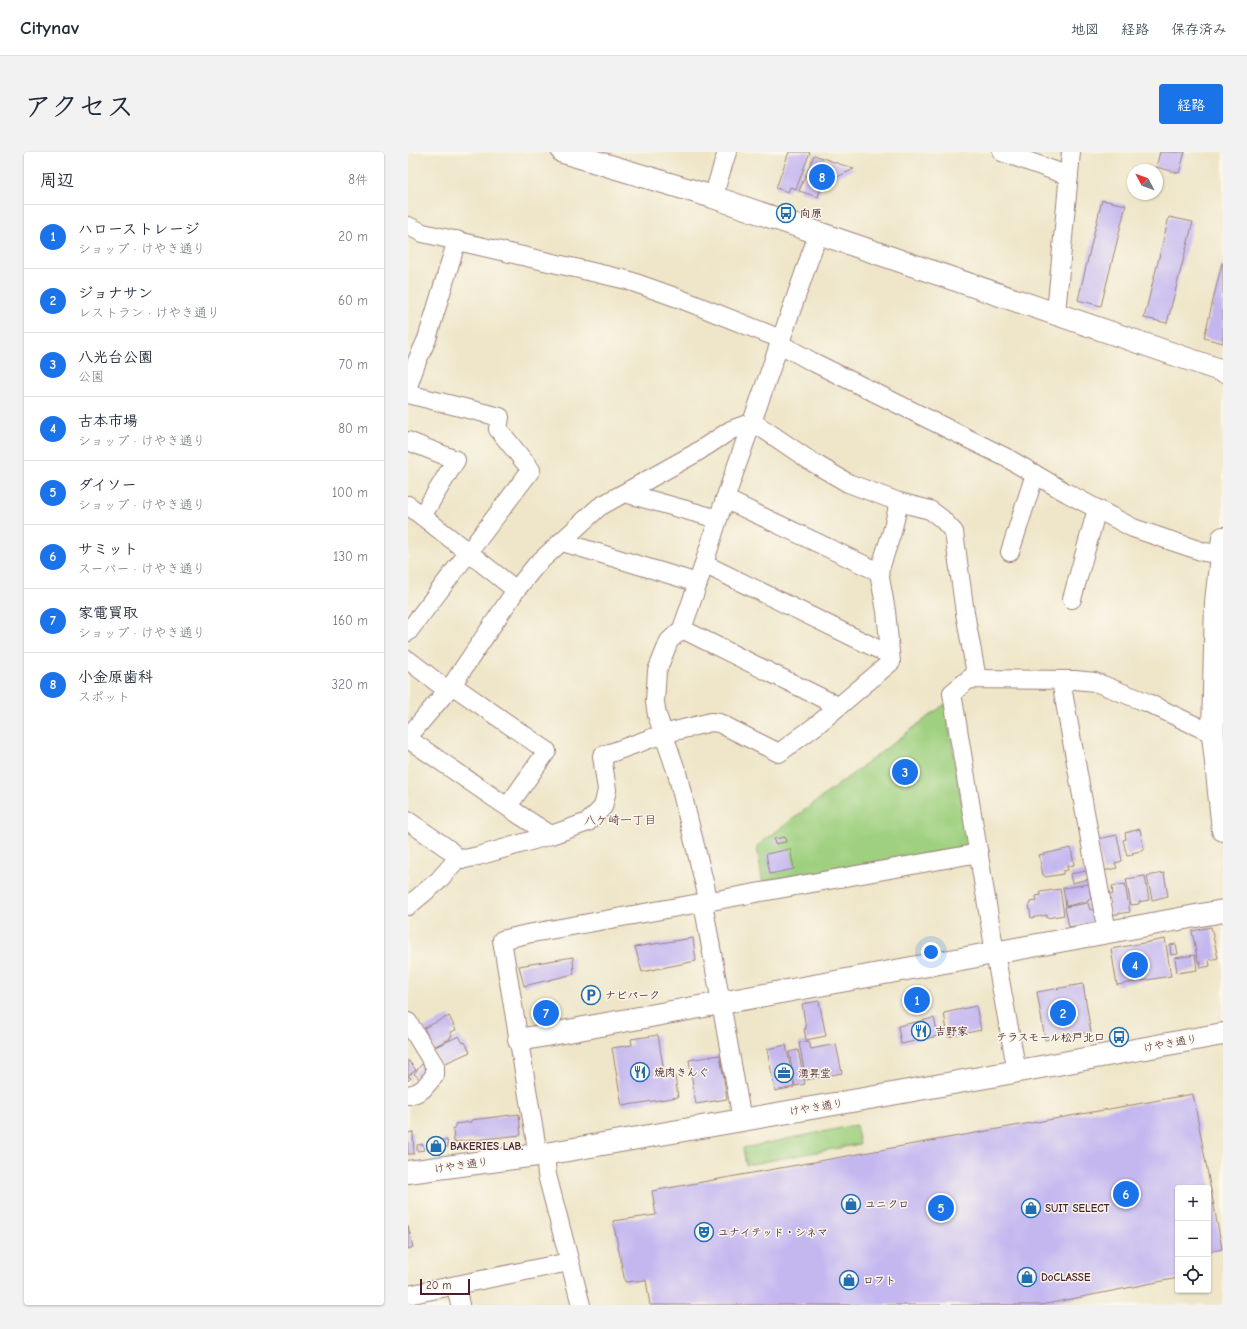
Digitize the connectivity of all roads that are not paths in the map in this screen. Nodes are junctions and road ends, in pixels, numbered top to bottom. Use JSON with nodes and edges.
{"nodes":[{"id":1,"x":563,"y":152,"type":"edge"},
{"id":2,"x":727,"y":152,"type":"edge"},
{"id":3,"x":1002,"y":152,"type":"edge"},
{"id":4,"x":1071,"y":152,"type":"edge"},
{"id":5,"x":1069,"y":176,"type":"junction"},
{"id":6,"x":714,"y":198,"type":"junction"},
{"id":7,"x":408,"y":226,"type":"edge"},
{"id":8,"x":818,"y":234,"type":"junction"},
{"id":9,"x":457,"y":240,"type":"junction"},
{"id":10,"x":1056,"y":314,"type":"junction"},
{"id":11,"x":780,"y":342,"type":"junction"},
{"id":12,"x":415,"y":348,"type":"edge"},
{"id":13,"x":1223,"y":371,"type":"edge"},
{"id":14,"x":408,"y":386,"type":"edge"},
{"id":15,"x":408,"y":394,"type":"edge"},
{"id":16,"x":753,"y":422,"type":"junction"},
{"id":17,"x":408,"y":441,"type":"edge"},
{"id":18,"x":1035,"y":474,"type":"junction"},
{"id":19,"x":625,"y":493,"type":"junction"},
{"id":20,"x":725,"y":499,"type":"junction"},
{"id":21,"x":899,"y":502,"type":"junction"},
{"id":22,"x":408,"y":505,"type":"edge"},
{"id":23,"x":1097,"y":509,"type":"junction"},
{"id":24,"x":422,"y":516,"type":"junction"},
{"id":25,"x":718,"y":519,"type":"junction"},
{"id":26,"x":562,"y":542,"type":"junction"},
{"id":27,"x":1222,"y":548,"type":"edge"},
{"id":28,"x":1010,"y":552,"type":"dead end"},
{"id":29,"x":468,"y":553,"type":"junction"},
{"id":30,"x":704,"y":564,"type":"junction"},
{"id":31,"x":879,"y":572,"type":"junction"},
{"id":32,"x":698,"y":583,"type":"junction"},
{"id":33,"x":516,"y":590,"type":"junction"},
{"id":34,"x":1072,"y":599,"type":"dead end"},
{"id":35,"x":682,"y":629,"type":"junction"},
{"id":36,"x":408,"y":632,"type":"edge"},
{"id":37,"x":890,"y":655,"type":"junction"},
{"id":38,"x":408,"y":660,"type":"edge"},
{"id":39,"x":977,"y":679,"type":"junction"},
{"id":40,"x":1062,"y":681,"type":"junction"},
{"id":41,"x":450,"y":688,"type":"junction"},
{"id":42,"x":838,"y":706,"type":"junction"},
{"id":43,"x":663,"y":734,"type":"junction"},
{"id":44,"x":1213,"y":734,"type":"junction"},
{"id":45,"x":408,"y":738,"type":"edge"},
{"id":46,"x":508,"y":806,"type":"junction"},
{"id":47,"x":408,"y":821,"type":"edge"},
{"id":48,"x":1223,"y":830,"type":"edge"},
{"id":49,"x":551,"y":835,"type":"junction"},
{"id":50,"x":979,"y":853,"type":"junction"},
{"id":51,"x":458,"y":858,"type":"junction"},
{"id":52,"x":706,"y":902,"type":"junction"},
{"id":53,"x":408,"y":906,"type":"edge"},
{"id":54,"x":1223,"y":911,"type":"edge"},
{"id":55,"x":1107,"y":932,"type":"junction"},
{"id":56,"x":995,"y":954,"type":"junction"},
{"id":57,"x":721,"y":1002,"type":"junction"},
{"id":58,"x":408,"y":1022,"type":"edge"},
{"id":59,"x":1223,"y":1034,"type":"edge"},
{"id":60,"x":519,"y":1040,"type":"junction"},
{"id":61,"x":1017,"y":1072,"type":"junction"},
{"id":62,"x":408,"y":1095,"type":"edge"},
{"id":63,"x":742,"y":1120,"type":"junction"},
{"id":64,"x":542,"y":1154,"type":"junction"},
{"id":65,"x":408,"y":1172,"type":"edge"},
{"id":66,"x":570,"y":1262,"type":"junction"},
{"id":67,"x":456,"y":1285,"type":"junction"},
{"id":68,"x":408,"y":1295,"type":"edge"},
{"id":69,"x":460,"y":1305,"type":"edge"},
{"id":70,"x":581,"y":1305,"type":"edge"}],
"edges":[{"from":1,"to":6,"type":"street"},
{"from":2,"to":6,"type":"street"},
{"from":3,"to":5,"type":"street"},
{"from":4,"to":5,"type":"street"},
{"from":5,"to":10,"type":"street"},
{"from":6,"to":8,"type":"street"},
{"from":7,"to":9,"type":"street"},
{"from":8,"to":10,"type":"street"},
{"from":8,"to":11,"type":"street"},
{"from":9,"to":11,"type":"street"},
{"from":9,"to":12,"type":"street"},
{"from":10,"to":13,"type":"street"},
{"from":11,"to":16,"type":"street"},
{"from":11,"to":18,"type":"street"},
{"from":12,"to":14,"type":"street"},
{"from":15,"to":29,"type":"street"},
{"from":16,"to":19,"type":"street"},
{"from":16,"to":20,"type":"street"},
{"from":16,"to":21,"type":"street"},
{"from":17,"to":24,"type":"street"},
{"from":18,"to":23,"type":"street"},
{"from":18,"to":28,"type":"street"},
{"from":19,"to":25,"type":"street"},
{"from":19,"to":26,"type":"street"},
{"from":20,"to":25,"type":"street"},
{"from":20,"to":31,"type":"street"},
{"from":21,"to":31,"type":"street"},
{"from":21,"to":39,"type":"street"},
{"from":22,"to":24,"type":"street"},
{"from":23,"to":27,"type":"street"},
{"from":23,"to":34,"type":"street"},
{"from":24,"to":29,"type":"street"},
{"from":25,"to":30,"type":"street"},
{"from":26,"to":32,"type":"street"},
{"from":26,"to":33,"type":"street"},
{"from":27,"to":44,"type":"street"},
{"from":29,"to":33,"type":"street"},
{"from":29,"to":36,"type":"street"},
{"from":30,"to":32,"type":"street"},
{"from":30,"to":37,"type":"street"},
{"from":31,"to":37,"type":"street"},
{"from":32,"to":35,"type":"street"},
{"from":33,"to":41,"type":"street"},
{"from":35,"to":42,"type":"street"},
{"from":35,"to":43,"type":"street"},
{"from":37,"to":42,"type":"street"},
{"from":38,"to":41,"type":"street"},
{"from":39,"to":40,"type":"street"},
{"from":39,"to":50,"type":"street"},
{"from":40,"to":44,"type":"street"},
{"from":40,"to":55,"type":"street"},
{"from":41,"to":45,"type":"street"},
{"from":41,"to":46,"type":"street"},
{"from":42,"to":43,"type":"street"},
{"from":43,"to":49,"type":"street"},
{"from":43,"to":52,"type":"street"},
{"from":44,"to":48,"type":"street"},
{"from":45,"to":46,"type":"street"},
{"from":46,"to":49,"type":"street"},
{"from":47,"to":51,"type":"street"},
{"from":49,"to":51,"type":"street"},
{"from":50,"to":52,"type":"street"},
{"from":50,"to":56,"type":"street"},
{"from":51,"to":53,"type":"street"},
{"from":52,"to":57,"type":"street"},
{"from":52,"to":60,"type":"street"},
{"from":54,"to":55,"type":"street"},
{"from":55,"to":56,"type":"street"},
{"from":56,"to":57,"type":"street"},
{"from":56,"to":61,"type":"street"},
{"from":57,"to":60,"type":"street"},
{"from":57,"to":63,"type":"street"},
{"from":58,"to":62,"type":"street"},
{"from":59,"to":61,"type":"street","name":"けやき通り"},
{"from":60,"to":64,"type":"street"},
{"from":61,"to":63,"type":"street","name":"けやき通り"},
{"from":63,"to":64,"type":"street","name":"けやき通り"},
{"from":64,"to":65,"type":"street","name":"けやき通り"},
{"from":64,"to":66,"type":"street"},
{"from":66,"to":67,"type":"street"},
{"from":66,"to":70,"type":"street"},
{"from":67,"to":68,"type":"street"},
{"from":67,"to":69,"type":"street"}]}
